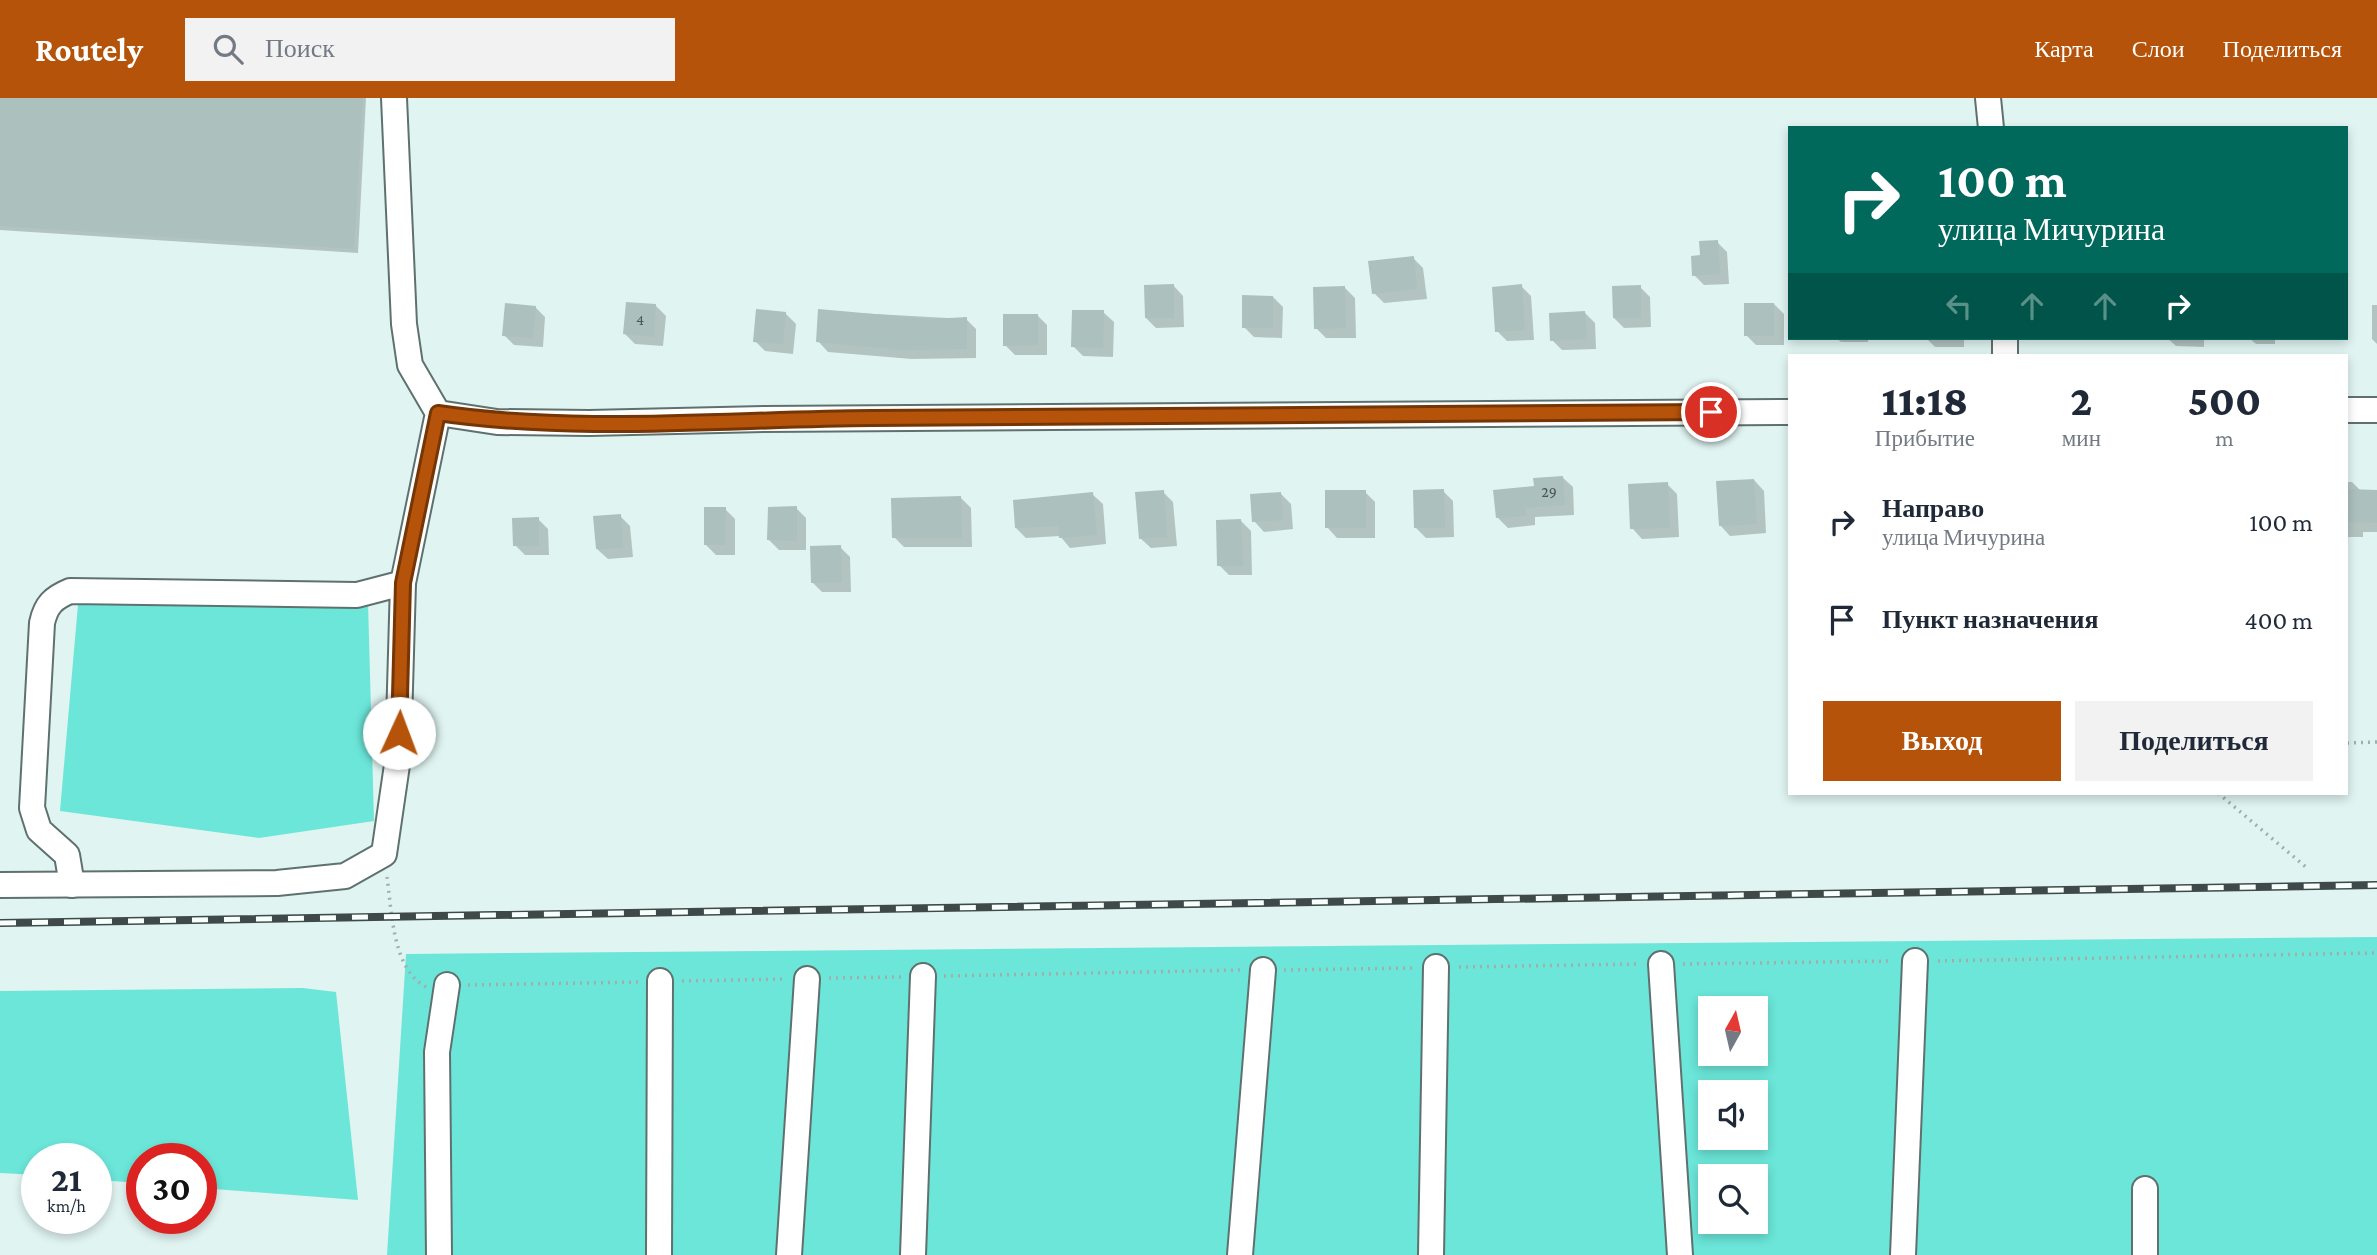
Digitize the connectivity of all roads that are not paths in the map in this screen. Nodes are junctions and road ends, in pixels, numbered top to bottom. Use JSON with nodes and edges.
{"nodes":[{"id":1,"x":394,"y":98,"type":"edge"},
{"id":2,"x":1987,"y":98,"type":"edge"},
{"id":3,"x":1991,"y":126,"type":"edge"},
{"id":4,"x":2348,"y":410,"type":"edge"},
{"id":5,"x":2377,"y":410,"type":"edge"},
{"id":6,"x":1788,"y":412,"type":"edge"},
{"id":7,"x":438,"y":413,"type":"junction"},
{"id":8,"x":403,"y":583,"type":"junction"},
{"id":9,"x":0,"y":885,"type":"edge"},
{"id":10,"x":72,"y":885,"type":"junction"},
{"id":11,"x":1915,"y":961,"type":"dead end"},
{"id":12,"x":1661,"y":964,"type":"dead end"},
{"id":13,"x":1436,"y":967,"type":"dead end"},
{"id":14,"x":1263,"y":970,"type":"dead end"},
{"id":15,"x":923,"y":976,"type":"dead end"},
{"id":16,"x":807,"y":979,"type":"dead end"},
{"id":17,"x":660,"y":981,"type":"dead end"},
{"id":18,"x":447,"y":985,"type":"road end"},
{"id":19,"x":2145,"y":1189,"type":"dead end"},
{"id":20,"x":439,"y":1255,"type":"edge"},
{"id":21,"x":659,"y":1255,"type":"edge"},
{"id":22,"x":789,"y":1255,"type":"edge"},
{"id":23,"x":913,"y":1255,"type":"edge"},
{"id":24,"x":1240,"y":1255,"type":"edge"},
{"id":25,"x":1431,"y":1255,"type":"edge"},
{"id":26,"x":1680,"y":1255,"type":"edge"},
{"id":27,"x":1903,"y":1255,"type":"edge"},
{"id":28,"x":2145,"y":1255,"type":"edge"}],
"edges":[{"from":1,"to":7,"type":"street"},
{"from":2,"to":3,"type":"street"},
{"from":4,"to":5,"type":"street"},
{"from":6,"to":7,"type":"street"},
{"from":7,"to":8,"type":"street"},
{"from":8,"to":10,"type":"street"},
{"from":8,"to":10,"type":"street"},
{"from":9,"to":10,"type":"street"},
{"from":11,"to":27,"type":"street"},
{"from":12,"to":26,"type":"street"},
{"from":13,"to":25,"type":"street"},
{"from":14,"to":24,"type":"street"},
{"from":15,"to":23,"type":"street"},
{"from":16,"to":22,"type":"street"},
{"from":17,"to":21,"type":"street"},
{"from":18,"to":20,"type":"street"},
{"from":19,"to":28,"type":"street"}]}
